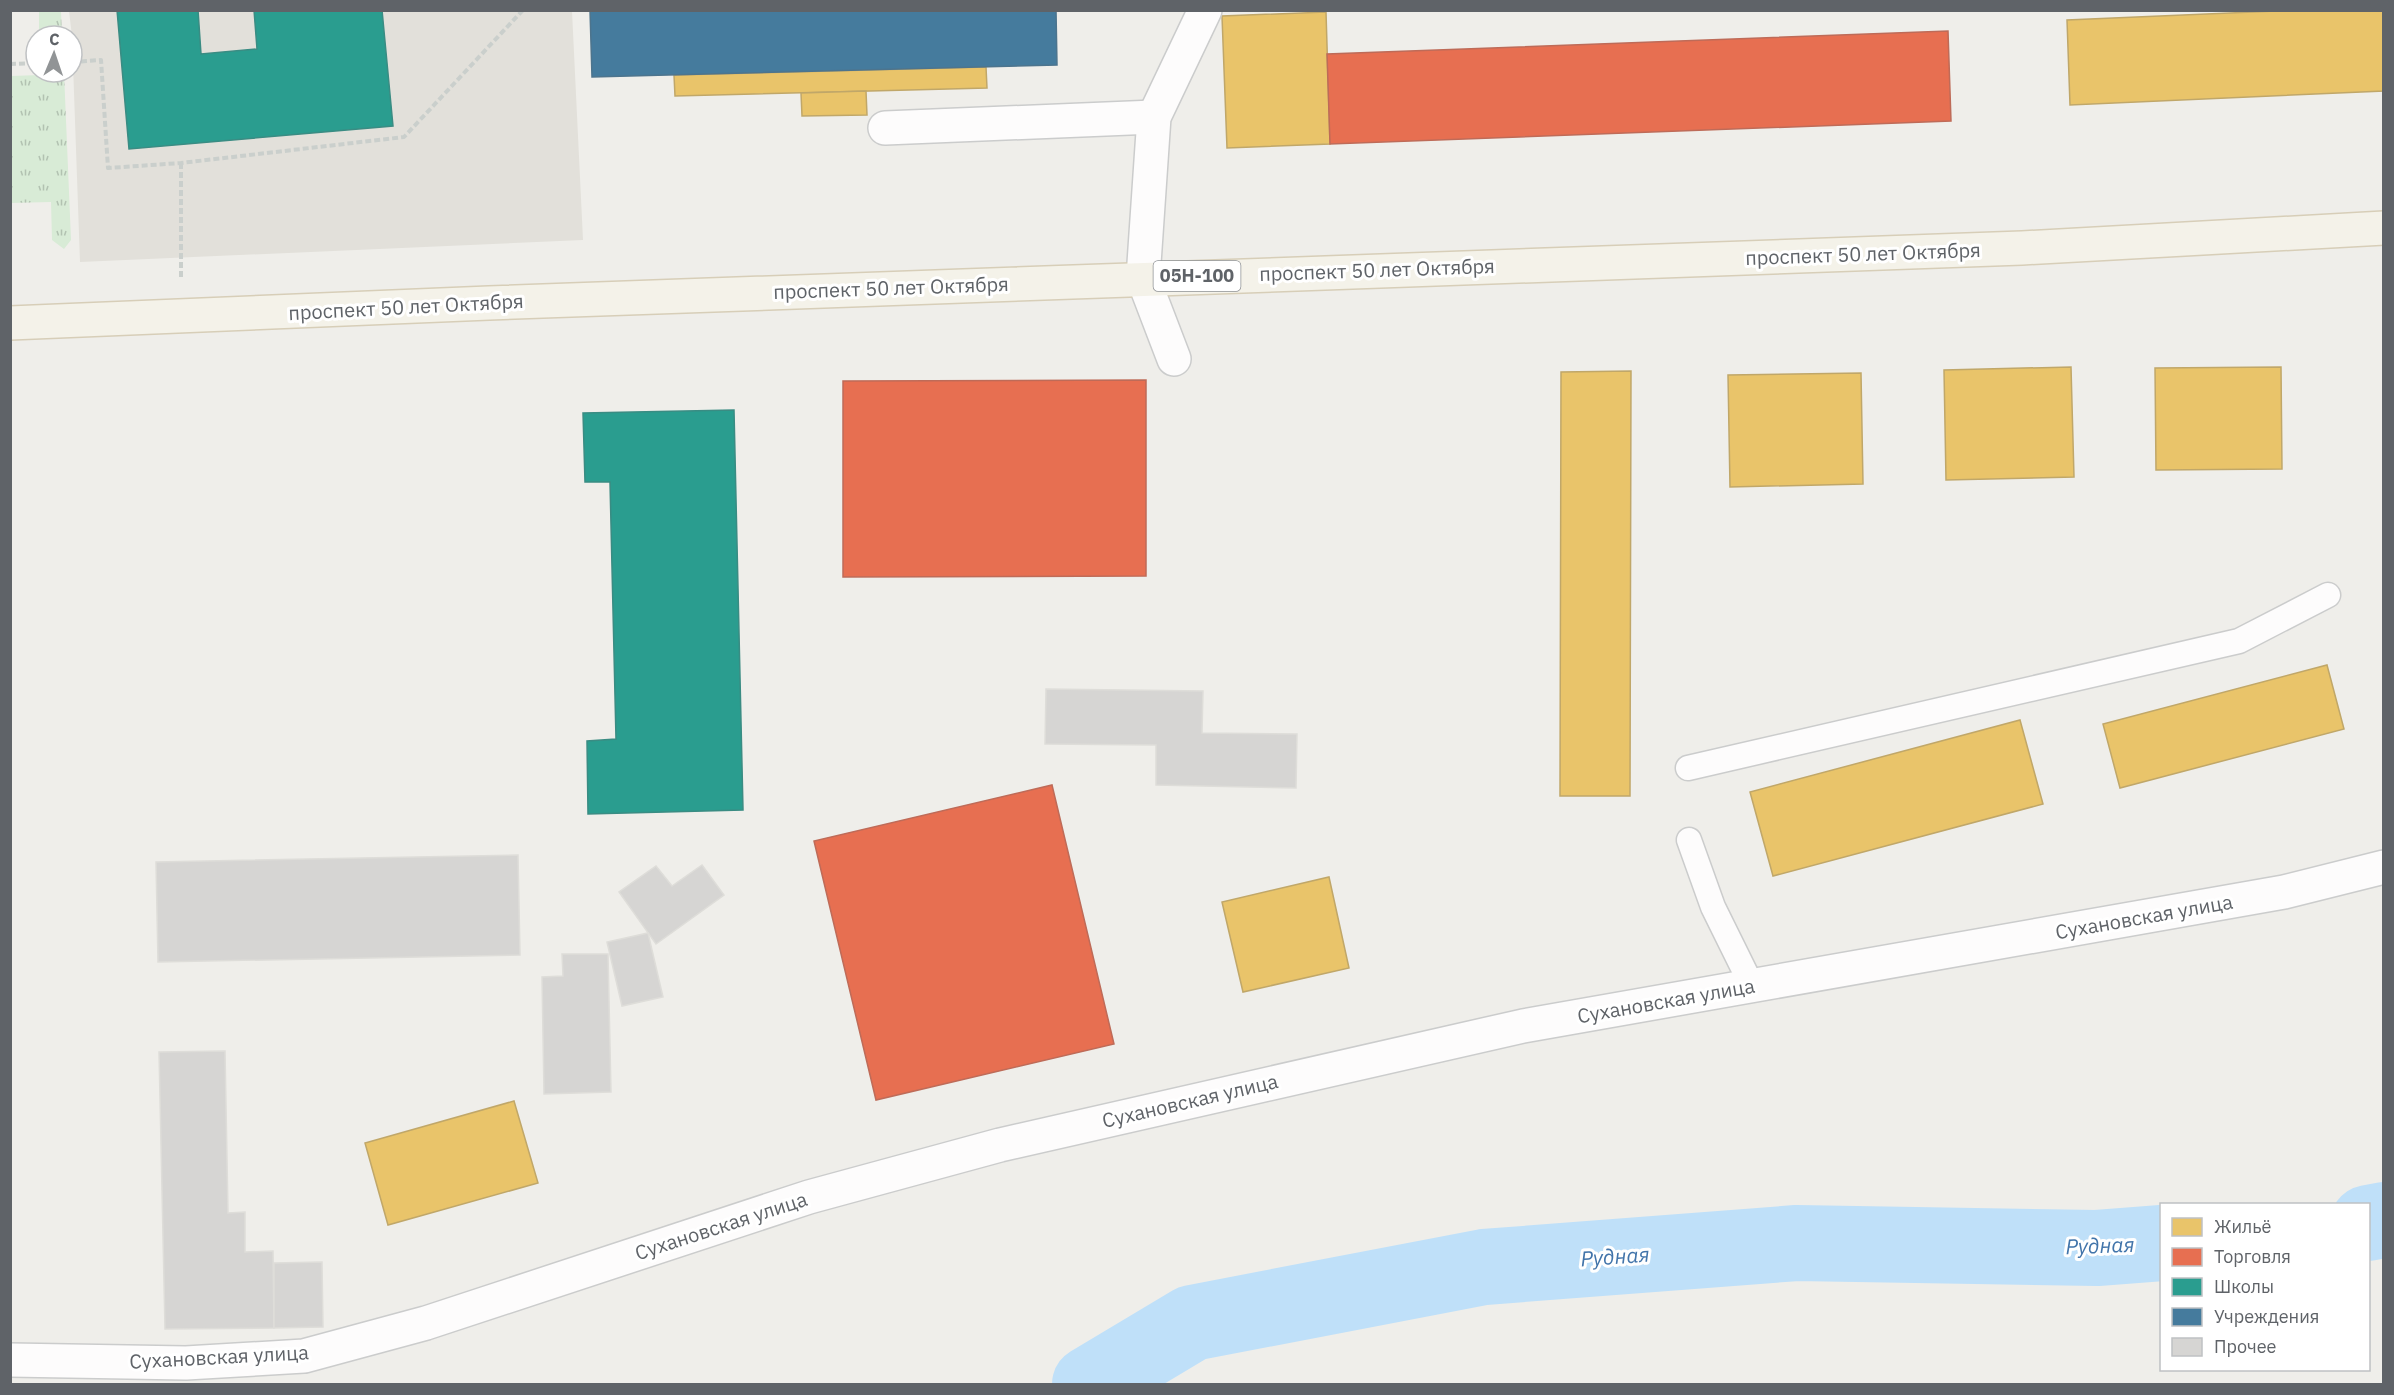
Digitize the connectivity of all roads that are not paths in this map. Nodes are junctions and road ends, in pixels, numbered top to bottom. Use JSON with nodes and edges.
{"nodes":[{"id":1,"x":1205,"y":10,"type":"edge"},
{"id":2,"x":1154,"y":117,"type":"junction"},
{"id":3,"x":885,"y":128,"type":"dead end"},
{"id":4,"x":2384,"y":228,"type":"edge"},
{"id":5,"x":1143,"y":278,"type":"junction"},
{"id":6,"x":10,"y":323,"type":"edge"},
{"id":7,"x":1174,"y":359,"type":"dead end"},
{"id":8,"x":2328,"y":595,"type":"dead end"},
{"id":9,"x":1688,"y":768,"type":"dead end"},
{"id":10,"x":1689,"y":840,"type":"dead end"},
{"id":11,"x":2384,"y":867,"type":"edge"},
{"id":12,"x":1752,"y":986,"type":"junction"},
{"id":13,"x":10,"y":1360,"type":"edge"}],
"edges":[{"from":1,"to":2,"type":"street"},
{"from":2,"to":3,"type":"street"},
{"from":2,"to":5,"type":"street"},
{"from":4,"to":5,"type":"main road","name":"проспект 50 лет Октября","number":"05Н-100"},
{"from":5,"to":6,"type":"main road","name":"проспект 50 лет Октября","number":"05Н-100"},
{"from":5,"to":7,"type":"street"},
{"from":8,"to":9,"type":"lane"},
{"from":10,"to":12,"type":"lane"},
{"from":11,"to":12,"type":"street","name":"Сухановская улица"},
{"from":12,"to":13,"type":"street","name":"Сухановская улица"}]}
